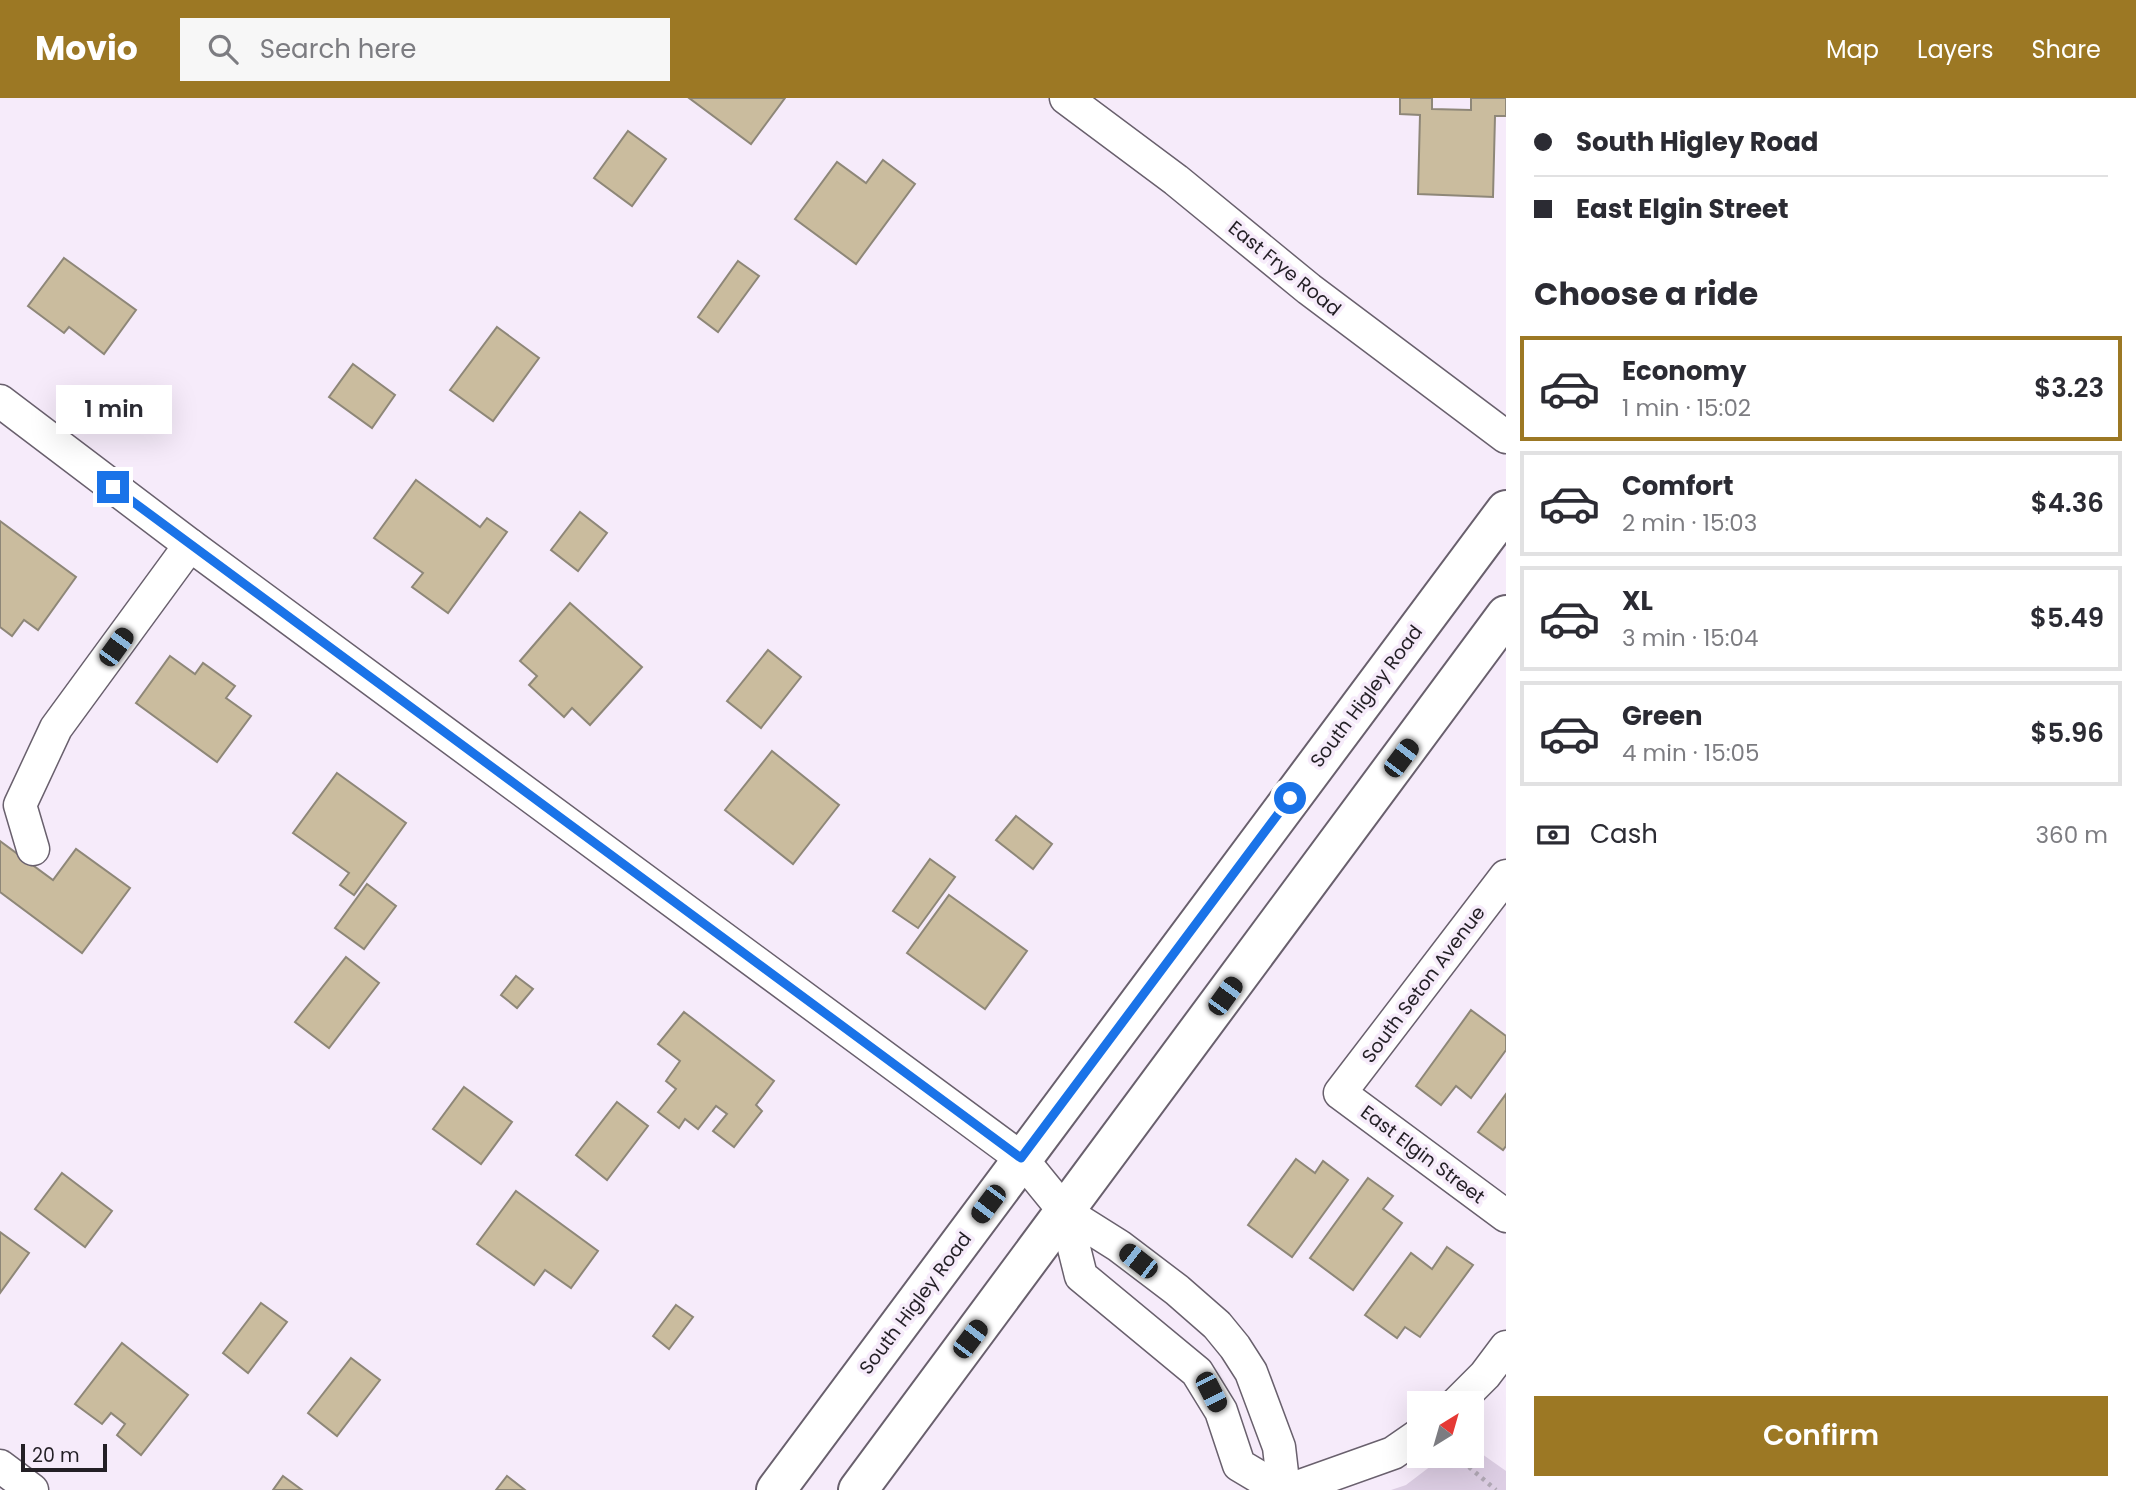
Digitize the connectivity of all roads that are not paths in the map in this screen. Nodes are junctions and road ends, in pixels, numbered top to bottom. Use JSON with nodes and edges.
{"nodes":[{"id":1,"x":1066,"y":98,"type":"edge"},
{"id":2,"x":0,"y":401,"type":"edge"},
{"id":3,"x":1506,"y":437,"type":"edge"},
{"id":4,"x":1506,"y":510,"type":"edge"},
{"id":5,"x":190,"y":545,"type":"junction"},
{"id":6,"x":1506,"y":615,"type":"edge"},
{"id":7,"x":33,"y":849,"type":"dead end"},
{"id":8,"x":1506,"y":876,"type":"edge"},
{"id":9,"x":1340,"y":1093,"type":"joint"},
{"id":10,"x":1021,"y":1158,"type":"junction"},
{"id":11,"x":1065,"y":1212,"type":"junction"},
{"id":12,"x":1506,"y":1216,"type":"edge"},
{"id":13,"x":1506,"y":1347,"type":"edge"},
{"id":14,"x":1469,"y":1391,"type":"edge"},
{"id":15,"x":1407,"y":1444,"type":"edge"},
{"id":16,"x":0,"y":1466,"type":"edge"},
{"id":17,"x":32,"y":1490,"type":"edge"},
{"id":18,"x":776,"y":1490,"type":"edge"},
{"id":19,"x":858,"y":1490,"type":"edge"},
{"id":20,"x":1282,"y":1490,"type":"edge"},
{"id":21,"x":1289,"y":1490,"type":"edge"}],
"edges":[{"from":1,"to":3,"type":"street","name":"East Frye Road"},
{"from":2,"to":5,"type":"street"},
{"from":4,"to":10,"type":"main road","name":"South Higley Road"},
{"from":5,"to":7,"type":"street"},
{"from":5,"to":10,"type":"street"},
{"from":6,"to":11,"type":"main road"},
{"from":8,"to":9,"type":"street","name":"South Seton Avenue"},
{"from":9,"to":12,"type":"street","name":"East Elgin Street"},
{"from":10,"to":11,"type":"street"},
{"from":10,"to":18,"type":"main road","name":"South Higley Road"},
{"from":11,"to":19,"type":"main road"},
{"from":11,"to":20,"type":"street"},
{"from":11,"to":20,"type":"street"},
{"from":13,"to":14,"type":"street"},
{"from":15,"to":21,"type":"street"},
{"from":16,"to":17,"type":"street"}]}
